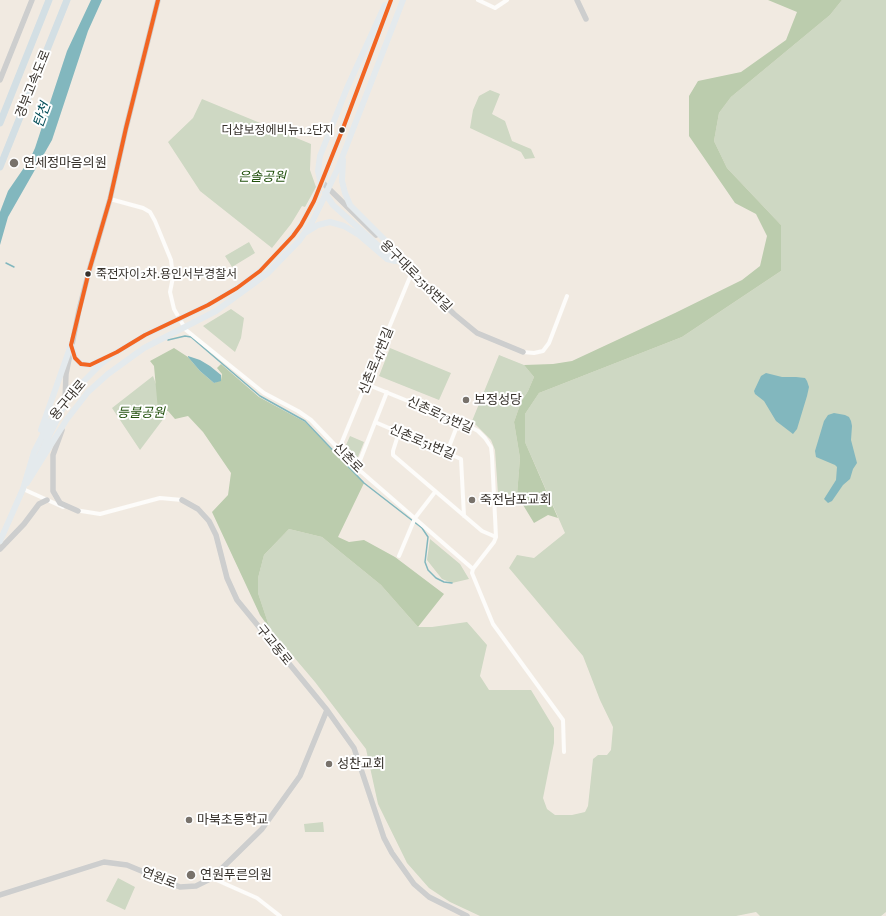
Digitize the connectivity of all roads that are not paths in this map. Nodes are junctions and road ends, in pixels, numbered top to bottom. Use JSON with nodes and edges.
{"nodes":[{"id":1,"x":32,"y":0,"type":"edge"},
{"id":2,"x":49,"y":0,"type":"edge"},
{"id":3,"x":67,"y":0,"type":"edge"},
{"id":4,"x":158,"y":0,"type":"edge"},
{"id":5,"x":389,"y":0,"type":"edge"},
{"id":6,"x":403,"y":0,"type":"edge"},
{"id":7,"x":478,"y":0,"type":"edge"},
{"id":8,"x":506,"y":0,"type":"edge"},
{"id":9,"x":577,"y":0,"type":"edge"},
{"id":10,"x":586,"y":20,"type":"dead end"},
{"id":11,"x":0,"y":80,"type":"edge"},
{"id":12,"x":0,"y":123,"type":"edge"},
{"id":13,"x":342,"y":131,"type":"junction"},
{"id":14,"x":343,"y":155,"type":"junction"},
{"id":15,"x":0,"y":167,"type":"edge"},
{"id":16,"x":338,"y":168,"type":"junction"},
{"id":17,"x":322,"y":182,"type":"junction"},
{"id":18,"x":328,"y":189,"type":"junction"},
{"id":19,"x":110,"y":199,"type":"junction"},
{"id":20,"x":309,"y":211,"type":"junction"},
{"id":21,"x":304,"y":234,"type":"junction"},
{"id":22,"x":299,"y":241,"type":"junction"},
{"id":23,"x":403,"y":264,"type":"junction"},
{"id":24,"x":412,"y":272,"type":"junction"},
{"id":25,"x":567,"y":296,"type":"dead end"},
{"id":26,"x":71,"y":345,"type":"junction"},
{"id":27,"x":117,"y":352,"type":"junction"},
{"id":28,"x":523,"y":352,"type":"joint"},
{"id":29,"x":366,"y":384,"type":"junction"},
{"id":30,"x":387,"y":392,"type":"junction"},
{"id":31,"x":65,"y":401,"type":"junction"},
{"id":32,"x":458,"y":421,"type":"junction"},
{"id":33,"x":375,"y":422,"type":"junction"},
{"id":34,"x":64,"y":426,"type":"junction"},
{"id":35,"x":399,"y":432,"type":"junction"},
{"id":36,"x":339,"y":449,"type":"junction"},
{"id":37,"x":34,"y":452,"type":"junction"},
{"id":38,"x":447,"y":452,"type":"junction"},
{"id":39,"x":40,"y":463,"type":"junction"},
{"id":40,"x":357,"y":468,"type":"junction"},
{"id":41,"x":23,"y":489,"type":"junction"},
{"id":42,"x":436,"y":492,"type":"junction"},
{"id":43,"x":47,"y":500,"type":"junction"},
{"id":44,"x":182,"y":500,"type":"joint"},
{"id":45,"x":78,"y":511,"type":"junction"},
{"id":46,"x":464,"y":516,"type":"junction"},
{"id":47,"x":415,"y":518,"type":"junction"},
{"id":48,"x":496,"y":537,"type":"junction"},
{"id":49,"x":0,"y":541,"type":"edge"},
{"id":50,"x":0,"y":549,"type":"edge"},
{"id":51,"x":399,"y":556,"type":"dead end"},
{"id":52,"x":473,"y":569,"type":"junction"},
{"id":53,"x":327,"y":710,"type":"junction"},
{"id":54,"x":564,"y":752,"type":"dead end"},
{"id":55,"x":212,"y":878,"type":"junction"},
{"id":56,"x":0,"y":895,"type":"edge"},
{"id":57,"x":280,"y":916,"type":"edge"},
{"id":58,"x":467,"y":916,"type":"edge"}],
"edges":[{"from":1,"to":11,"type":"street"},
{"from":2,"to":12,"type":"highway","name":"경부고속도로"},
{"from":3,"to":15,"type":"highway","name":"경부고속도로"},
{"from":4,"to":19,"type":"street"},
{"from":5,"to":13,"type":"main road"},
{"from":5,"to":23,"type":"main road"},
{"from":6,"to":14,"type":"main road"},
{"from":7,"to":8,"type":"street"},
{"from":9,"to":10,"type":"street"},
{"from":13,"to":16,"type":"main road"},
{"from":13,"to":17,"type":"main road"},
{"from":14,"to":16,"type":"main road"},
{"from":14,"to":23,"type":"main road"},
{"from":16,"to":18,"type":"main road"},
{"from":17,"to":18,"type":"street","name":"용구대로2518번길"},
{"from":17,"to":20,"type":"main road"},
{"from":18,"to":21,"type":"main road"},
{"from":18,"to":23,"type":"street","name":"용구대로2518번길"},
{"from":19,"to":26,"type":"street"},
{"from":19,"to":36,"type":"street","name":"신촌로"},
{"from":20,"to":22,"type":"main road"},
{"from":20,"to":27,"type":"main road","name":"용구대로"},
{"from":21,"to":22,"type":"main road"},
{"from":21,"to":23,"type":"main road"},
{"from":22,"to":34,"type":"main road","name":"용구대로"},
{"from":23,"to":24,"type":"street","name":"용구대로2518번길"},
{"from":24,"to":28,"type":"street","name":"용구대로2518번길"},
{"from":24,"to":29,"type":"street","name":"신촌로47번길"},
{"from":25,"to":28,"type":"street"},
{"from":26,"to":27,"type":"main road"},
{"from":26,"to":31,"type":"street"},
{"from":26,"to":37,"type":"main road"},
{"from":27,"to":31,"type":"main road","name":"용구대로"},
{"from":29,"to":30,"type":"street","name":"신촌로73번길"},
{"from":29,"to":36,"type":"street","name":"신촌로47번길"},
{"from":30,"to":32,"type":"street","name":"신촌로73번길"},
{"from":30,"to":33,"type":"street","name":"신촌로51번길"},
{"from":31,"to":37,"type":"main road","name":"용구대로"},
{"from":31,"to":39,"type":"main road"},
{"from":31,"to":41,"type":"main road"},
{"from":32,"to":38,"type":"street"},
{"from":32,"to":48,"type":"street","name":"신촌로73번길"},
{"from":33,"to":35,"type":"street","name":"신촌로51번길"},
{"from":33,"to":40,"type":"street","name":"신촌로51번길"},
{"from":34,"to":39,"type":"main road","name":"용구대로"},
{"from":34,"to":45,"type":"street"},
{"from":35,"to":38,"type":"street","name":"신촌로51번길"},
{"from":35,"to":42,"type":"street"},
{"from":36,"to":40,"type":"street","name":"신촌로"},
{"from":37,"to":41,"type":"main road","name":"용구대로"},
{"from":38,"to":46,"type":"street","name":"신촌로51번길"},
{"from":39,"to":41,"type":"main road","name":"용구대로"},
{"from":40,"to":47,"type":"street","name":"신촌로"},
{"from":41,"to":43,"type":"street","name":"구교동로"},
{"from":41,"to":49,"type":"main road","name":"용구대로"},
{"from":42,"to":46,"type":"street"},
{"from":42,"to":47,"type":"street"},
{"from":43,"to":45,"type":"street","name":"구교동로"},
{"from":43,"to":50,"type":"street"},
{"from":44,"to":45,"type":"street","name":"구교동로"},
{"from":44,"to":53,"type":"street","name":"구교동로"},
{"from":46,"to":48,"type":"street"},
{"from":47,"to":51,"type":"street"},
{"from":47,"to":52,"type":"street","name":"신촌로"},
{"from":48,"to":52,"type":"street"},
{"from":52,"to":54,"type":"street"},
{"from":53,"to":55,"type":"street","name":"연원로"},
{"from":53,"to":58,"type":"street","name":"구교동로"},
{"from":55,"to":56,"type":"street","name":"연원로"},
{"from":55,"to":57,"type":"street"}]}
